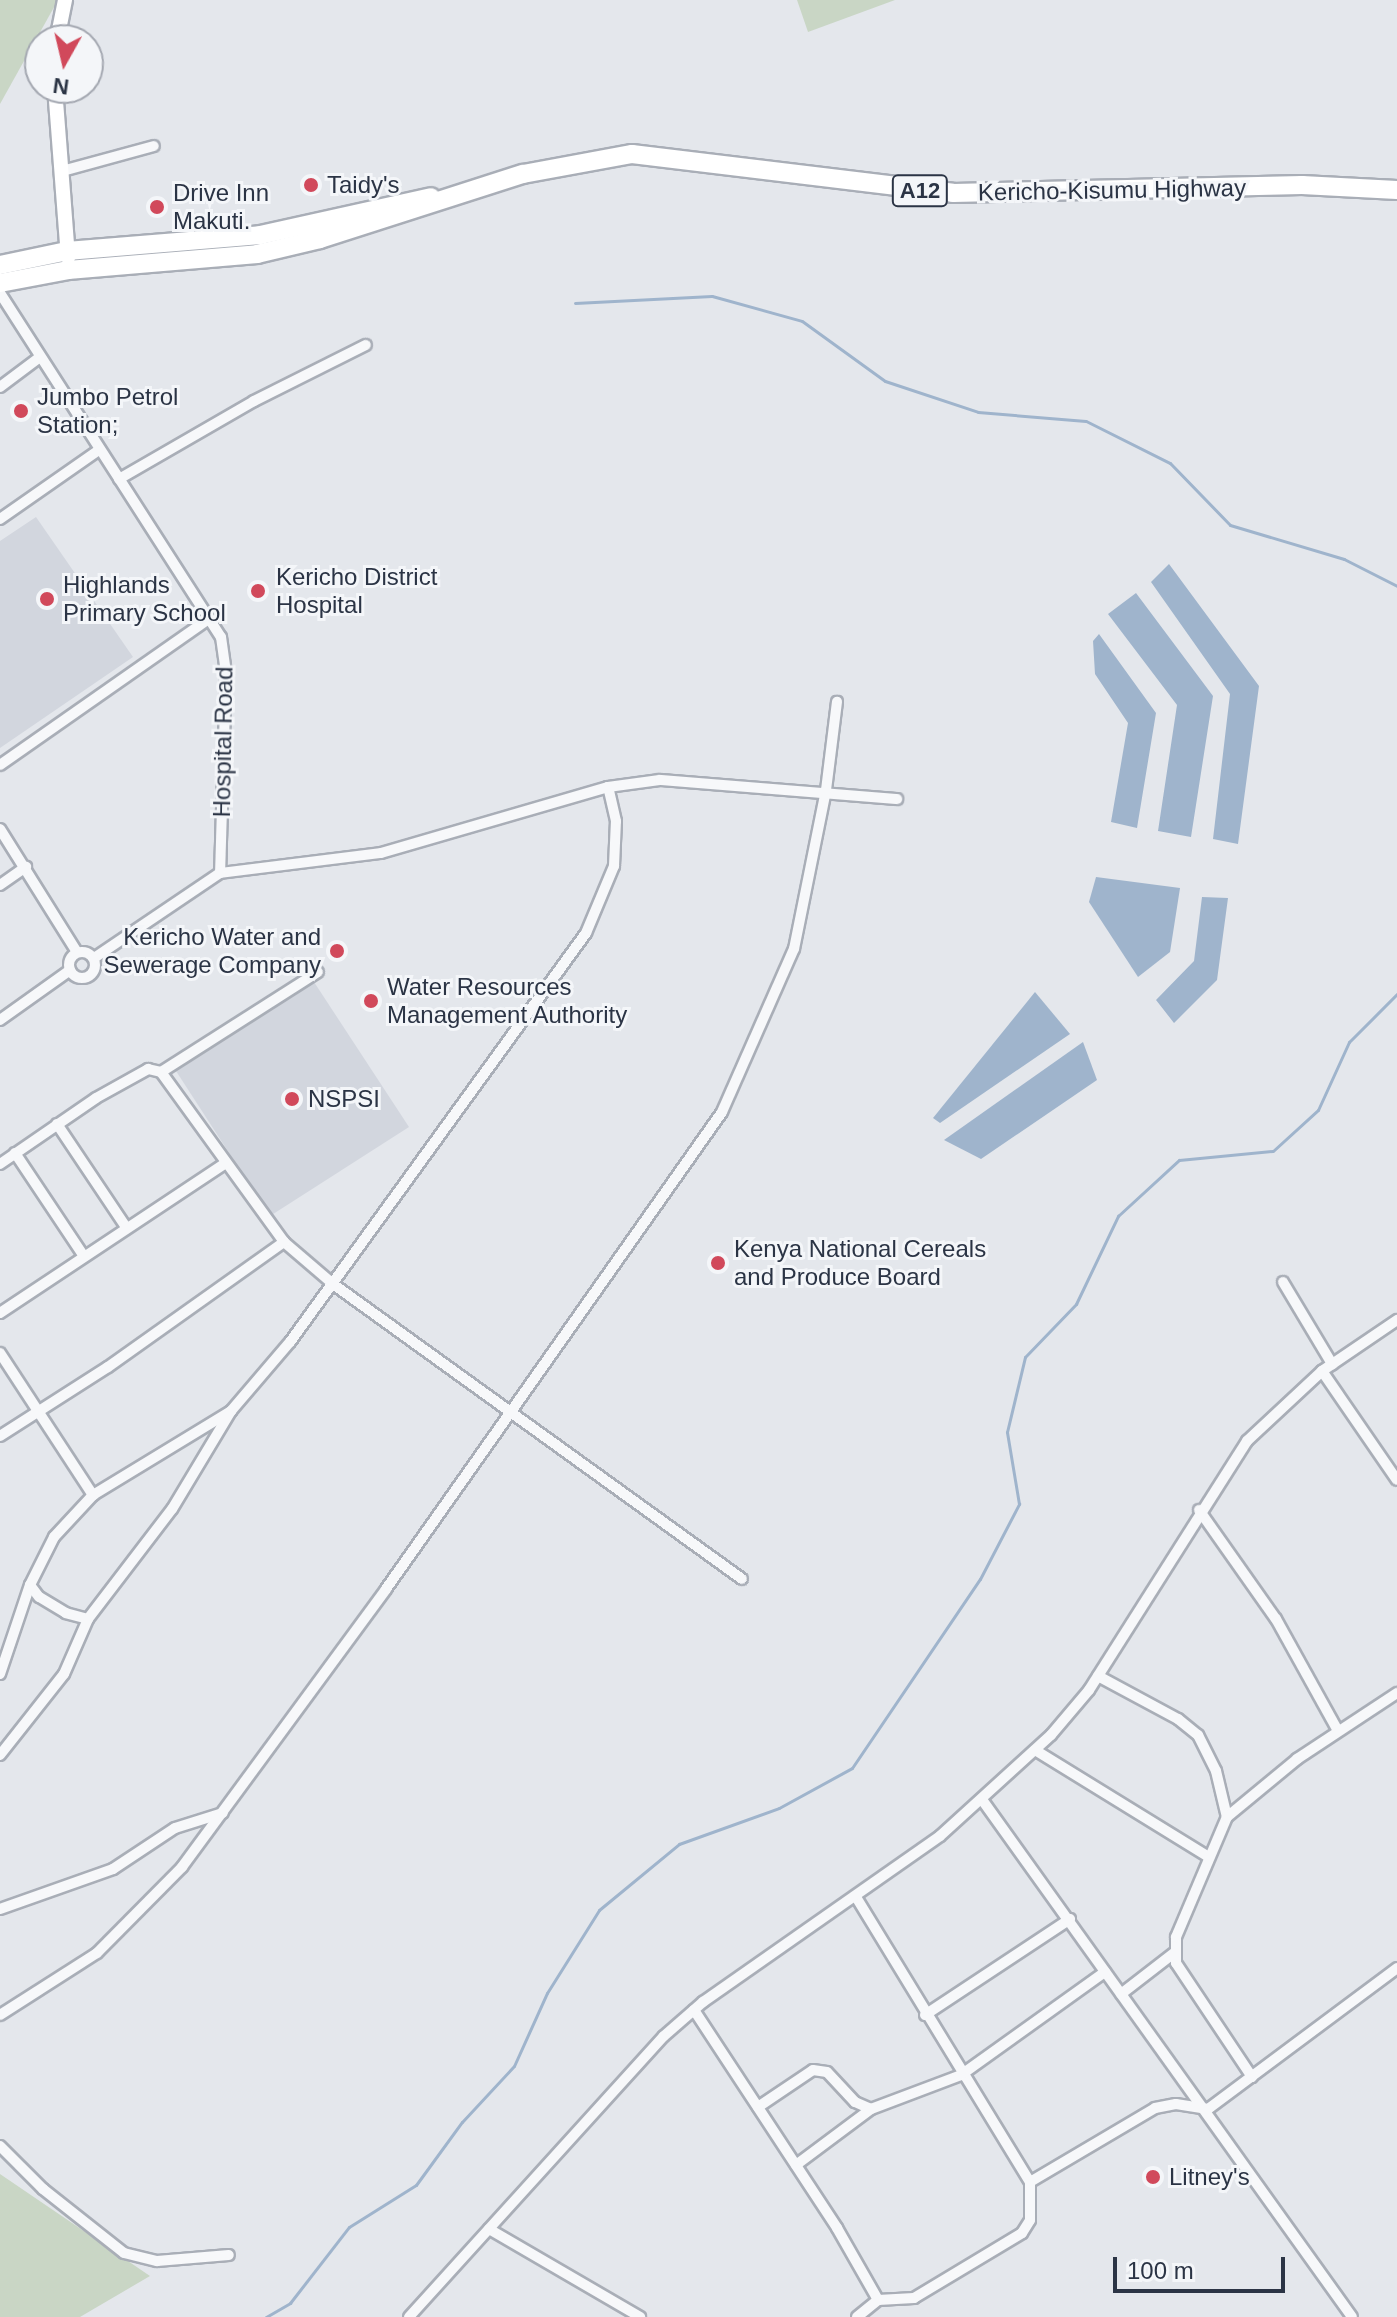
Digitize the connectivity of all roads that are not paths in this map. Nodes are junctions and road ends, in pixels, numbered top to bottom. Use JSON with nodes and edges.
{"nodes":[{"id":1,"x":65,"y":0,"type":"edge"},
{"id":2,"x":60,"y":24,"type":"edge"},
{"id":3,"x":56,"y":104,"type":"edge"},
{"id":4,"x":154,"y":146,"type":"dead end"},
{"id":5,"x":62,"y":171,"type":"junction"},
{"id":6,"x":1397,"y":190,"type":"edge"},
{"id":7,"x":450,"y":196,"type":"junction"},
{"id":8,"x":67,"y":251,"type":"junction"},
{"id":9,"x":0,"y":265,"type":"edge"},
{"id":10,"x":68,"y":270,"type":"junction"},
{"id":11,"x":0,"y":283,"type":"edge"},
{"id":12,"x":0,"y":293,"type":"edge"},
{"id":13,"x":366,"y":345,"type":"dead end"},
{"id":14,"x":40,"y":357,"type":"junction"},
{"id":15,"x":0,"y":387,"type":"edge"},
{"id":16,"x":99,"y":450,"type":"junction"},
{"id":17,"x":119,"y":479,"type":"junction"},
{"id":18,"x":0,"y":519,"type":"edge"},
{"id":19,"x":210,"y":618,"type":"junction"},
{"id":20,"x":837,"y":702,"type":"dead end"},
{"id":21,"x":0,"y":765,"type":"edge"},
{"id":22,"x":608,"y":787,"type":"junction"},
{"id":23,"x":826,"y":790,"type":"junction"},
{"id":24,"x":897,"y":799,"type":"dead end"},
{"id":25,"x":0,"y":829,"type":"edge"},
{"id":26,"x":26,"y":867,"type":"junction"},
{"id":27,"x":220,"y":873,"type":"junction"},
{"id":28,"x":0,"y":885,"type":"edge"},
{"id":29,"x":77,"y":952,"type":"junction"},
{"id":30,"x":94,"y":958,"type":"junction"},
{"id":31,"x":70,"y":970,"type":"junction"},
{"id":32,"x":318,"y":972,"type":"dead end"},
{"id":33,"x":0,"y":1020,"type":"edge"},
{"id":34,"x":161,"y":1072,"type":"junction"},
{"id":35,"x":57,"y":1124,"type":"junction"},
{"id":36,"x":15,"y":1153,"type":"junction"},
{"id":37,"x":226,"y":1163,"type":"junction"},
{"id":38,"x":0,"y":1164,"type":"edge"},
{"id":39,"x":126,"y":1227,"type":"junction"},
{"id":40,"x":284,"y":1242,"type":"junction"},
{"id":41,"x":83,"y":1255,"type":"junction"},
{"id":42,"x":1283,"y":1282,"type":"dead end"},
{"id":43,"x":333,"y":1284,"type":"junction"},
{"id":44,"x":0,"y":1313,"type":"edge"},
{"id":45,"x":1397,"y":1320,"type":"edge"},
{"id":46,"x":0,"y":1353,"type":"edge"},
{"id":47,"x":1332,"y":1364,"type":"junction"},
{"id":48,"x":1322,"y":1371,"type":"junction"},
{"id":49,"x":39,"y":1411,"type":"junction"},
{"id":50,"x":231,"y":1411,"type":"junction"},
{"id":51,"x":508,"y":1412,"type":"junction"},
{"id":52,"x":0,"y":1436,"type":"edge"},
{"id":53,"x":1397,"y":1480,"type":"edge"},
{"id":54,"x":93,"y":1495,"type":"junction"},
{"id":55,"x":1199,"y":1510,"type":"junction"},
{"id":56,"x":742,"y":1579,"type":"dead end"},
{"id":57,"x":30,"y":1585,"type":"junction"},
{"id":58,"x":88,"y":1619,"type":"junction"},
{"id":59,"x":0,"y":1674,"type":"edge"},
{"id":60,"x":1098,"y":1676,"type":"junction"},
{"id":61,"x":1397,"y":1693,"type":"edge"},
{"id":62,"x":1338,"y":1731,"type":"junction"},
{"id":63,"x":1035,"y":1750,"type":"junction"},
{"id":64,"x":0,"y":1755,"type":"edge"},
{"id":65,"x":983,"y":1801,"type":"junction"},
{"id":66,"x":223,"y":1813,"type":"junction"},
{"id":67,"x":1227,"y":1817,"type":"junction"},
{"id":68,"x":1209,"y":1857,"type":"junction"},
{"id":69,"x":856,"y":1897,"type":"junction"},
{"id":70,"x":0,"y":1909,"type":"edge"},
{"id":71,"x":1070,"y":1919,"type":"junction"},
{"id":72,"x":1174,"y":1953,"type":"junction"},
{"id":73,"x":1397,"y":1968,"type":"edge"},
{"id":74,"x":1105,"y":1972,"type":"junction"},
{"id":75,"x":1121,"y":1994,"type":"junction"},
{"id":76,"x":694,"y":2010,"type":"junction"},
{"id":77,"x":0,"y":2015,"type":"edge"},
{"id":78,"x":925,"y":2015,"type":"junction"},
{"id":79,"x":961,"y":2075,"type":"junction"},
{"id":80,"x":1252,"y":2077,"type":"junction"},
{"id":81,"x":758,"y":2107,"type":"junction"},
{"id":82,"x":871,"y":2109,"type":"junction"},
{"id":83,"x":1208,"y":2109,"type":"junction"},
{"id":84,"x":0,"y":2146,"type":"edge"},
{"id":85,"x":796,"y":2165,"type":"junction"},
{"id":86,"x":1030,"y":2182,"type":"junction"},
{"id":87,"x":489,"y":2229,"type":"junction"},
{"id":88,"x":229,"y":2255,"type":"dead end"},
{"id":89,"x":878,"y":2300,"type":"junction"},
{"id":90,"x":409,"y":2317,"type":"edge"},
{"id":91,"x":640,"y":2317,"type":"edge"},
{"id":92,"x":857,"y":2317,"type":"edge"},
{"id":93,"x":1352,"y":2317,"type":"edge"}],
"edges":[{"from":1,"to":2,"type":"street"},
{"from":3,"to":5,"type":"street"},
{"from":4,"to":5,"type":"street"},
{"from":5,"to":8,"type":"street"},
{"from":6,"to":7,"type":"highway","name":"Kericho-Kisumu Highway","number":"A12"},
{"from":7,"to":8,"type":"highway","name":"Kericho-Kisumu Highway","number":"A12"},
{"from":7,"to":10,"type":"highway","name":"Kericho-Kisumu Highway","number":"A12"},
{"from":8,"to":9,"type":"highway","name":"Kericho-Kisumu Highway","number":"A12"},
{"from":8,"to":10,"type":"street"},
{"from":10,"to":11,"type":"highway","name":"Kericho-Kisumu Highway","number":"A12"},
{"from":12,"to":14,"type":"street","name":"Hospital Road"},
{"from":13,"to":17,"type":"street"},
{"from":14,"to":15,"type":"street"},
{"from":14,"to":16,"type":"street","name":"Hospital Road"},
{"from":16,"to":17,"type":"street","name":"Hospital Road"},
{"from":16,"to":18,"type":"street"},
{"from":17,"to":19,"type":"street","name":"Hospital Road"},
{"from":19,"to":21,"type":"street"},
{"from":19,"to":27,"type":"street","name":"Hospital Road"},
{"from":20,"to":23,"type":"street"},
{"from":22,"to":23,"type":"street"},
{"from":22,"to":27,"type":"street"},
{"from":22,"to":43,"type":"street"},
{"from":23,"to":24,"type":"street"},
{"from":23,"to":51,"type":"street"},
{"from":25,"to":26,"type":"street"},
{"from":26,"to":28,"type":"street"},
{"from":26,"to":29,"type":"street"},
{"from":27,"to":30,"type":"street"},
{"from":29,"to":30,"type":"street"},
{"from":29,"to":31,"type":"street"},
{"from":30,"to":31,"type":"street"},
{"from":31,"to":33,"type":"street"},
{"from":32,"to":34,"type":"street"},
{"from":34,"to":35,"type":"street"},
{"from":34,"to":37,"type":"street"},
{"from":35,"to":36,"type":"street"},
{"from":35,"to":39,"type":"street"},
{"from":36,"to":38,"type":"street"},
{"from":36,"to":41,"type":"street"},
{"from":37,"to":39,"type":"street"},
{"from":37,"to":40,"type":"street"},
{"from":39,"to":41,"type":"street"},
{"from":40,"to":43,"type":"street"},
{"from":40,"to":49,"type":"street"},
{"from":41,"to":44,"type":"street"},
{"from":42,"to":47,"type":"street"},
{"from":43,"to":50,"type":"street"},
{"from":43,"to":51,"type":"street"},
{"from":45,"to":47,"type":"street"},
{"from":46,"to":49,"type":"street"},
{"from":47,"to":48,"type":"street"},
{"from":48,"to":53,"type":"street"},
{"from":48,"to":55,"type":"street"},
{"from":49,"to":52,"type":"street"},
{"from":49,"to":54,"type":"street"},
{"from":50,"to":54,"type":"street"},
{"from":50,"to":58,"type":"street"},
{"from":51,"to":56,"type":"street"},
{"from":51,"to":66,"type":"street"},
{"from":54,"to":57,"type":"street"},
{"from":55,"to":60,"type":"street"},
{"from":55,"to":62,"type":"street"},
{"from":57,"to":58,"type":"street"},
{"from":57,"to":59,"type":"street"},
{"from":58,"to":64,"type":"street"},
{"from":60,"to":63,"type":"street"},
{"from":60,"to":67,"type":"street"},
{"from":61,"to":62,"type":"street"},
{"from":62,"to":67,"type":"street"},
{"from":63,"to":65,"type":"street"},
{"from":63,"to":68,"type":"street"},
{"from":65,"to":69,"type":"street"},
{"from":65,"to":71,"type":"street"},
{"from":66,"to":70,"type":"street"},
{"from":66,"to":77,"type":"street"},
{"from":67,"to":68,"type":"street"},
{"from":68,"to":72,"type":"street"},
{"from":69,"to":76,"type":"street"},
{"from":69,"to":78,"type":"street"},
{"from":71,"to":74,"type":"street"},
{"from":71,"to":78,"type":"street"},
{"from":72,"to":75,"type":"street"},
{"from":72,"to":80,"type":"street"},
{"from":73,"to":80,"type":"street"},
{"from":74,"to":75,"type":"street"},
{"from":74,"to":79,"type":"street"},
{"from":75,"to":83,"type":"street"},
{"from":76,"to":81,"type":"street"},
{"from":76,"to":87,"type":"street"},
{"from":78,"to":79,"type":"street"},
{"from":79,"to":82,"type":"street"},
{"from":79,"to":86,"type":"street"},
{"from":80,"to":83,"type":"street"},
{"from":81,"to":82,"type":"street"},
{"from":81,"to":85,"type":"street"},
{"from":82,"to":85,"type":"street"},
{"from":83,"to":86,"type":"street"},
{"from":83,"to":93,"type":"street"},
{"from":84,"to":88,"type":"street"},
{"from":85,"to":89,"type":"street"},
{"from":86,"to":89,"type":"street"},
{"from":87,"to":90,"type":"street"},
{"from":87,"to":91,"type":"street"},
{"from":89,"to":92,"type":"street"}]}
